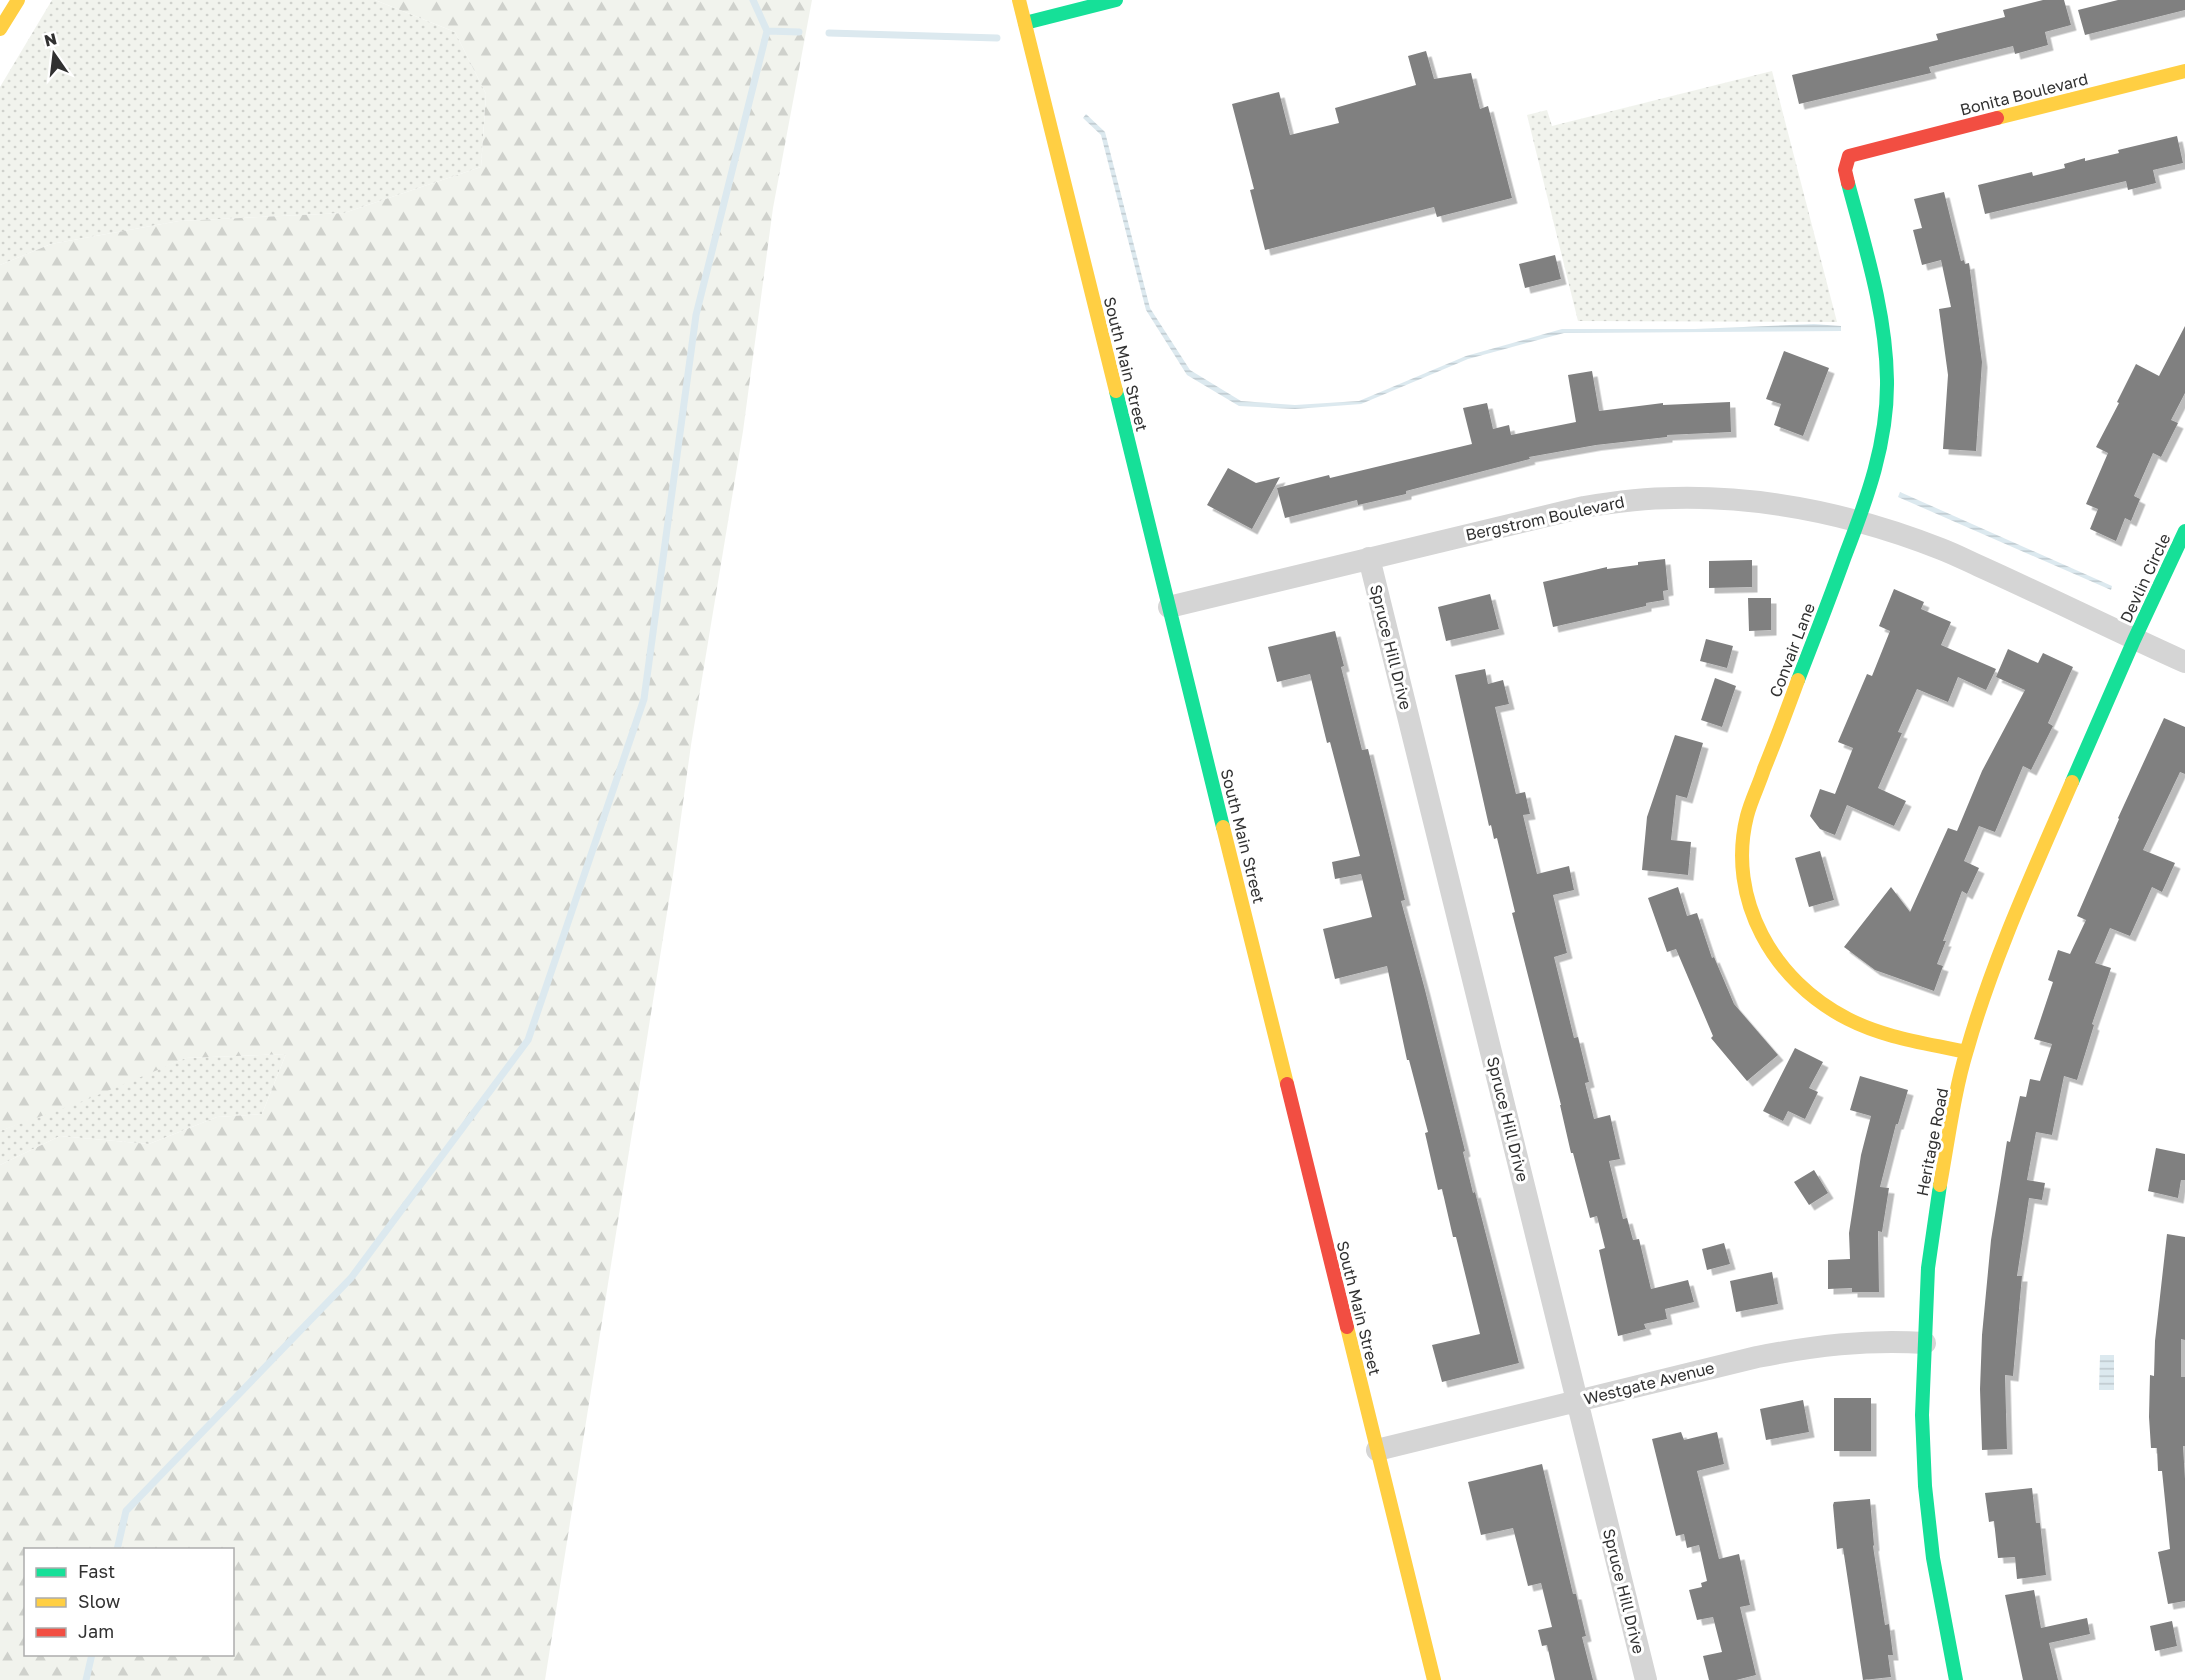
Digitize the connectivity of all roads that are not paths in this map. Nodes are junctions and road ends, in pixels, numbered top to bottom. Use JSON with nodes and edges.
{"nodes":[{"id":1,"x":18,"y":0,"type":"edge"},
{"id":2,"x":1019,"y":0,"type":"edge"},
{"id":3,"x":1116,"y":0,"type":"edge"},
{"id":4,"x":1025,"y":23,"type":"junction"},
{"id":5,"x":0,"y":29,"type":"edge"},
{"id":6,"x":2185,"y":71,"type":"edge"},
{"id":7,"x":1871,"y":149,"type":"joint"},
{"id":8,"x":1858,"y":522,"type":"junction"},
{"id":9,"x":2185,"y":531,"type":"edge"},
{"id":10,"x":1369,"y":558,"type":"junction"},
{"id":11,"x":1169,"y":607,"type":"junction"},
{"id":12,"x":2134,"y":640,"type":"junction"},
{"id":13,"x":2185,"y":662,"type":"edge"},
{"id":14,"x":1966,"y":1052,"type":"junction"},
{"id":15,"x":1924,"y":1343,"type":"junction"},
{"id":16,"x":1577,"y":1401,"type":"junction"},
{"id":17,"x":1377,"y":1450,"type":"junction"},
{"id":18,"x":1434,"y":1680,"type":"edge"},
{"id":19,"x":1646,"y":1680,"type":"edge"},
{"id":20,"x":1956,"y":1680,"type":"edge"}],
"edges":[{"from":1,"to":5,"type":"main road"},
{"from":2,"to":4,"type":"main road","name":"South Main Street"},
{"from":3,"to":4,"type":"main road"},
{"from":4,"to":11,"type":"main road","name":"South Main Street"},
{"from":6,"to":7,"type":"main road","name":"Bonita Boulevard"},
{"from":7,"to":8,"type":"main road","name":"Convair Lane"},
{"from":8,"to":10,"type":"street","name":"Bergstrom Boulevard"},
{"from":8,"to":12,"type":"street","name":"Bergstrom Boulevard"},
{"from":8,"to":14,"type":"main road","name":"Convair Lane"},
{"from":9,"to":12,"type":"main road","name":"Devlin Circle"},
{"from":10,"to":11,"type":"street","name":"Bergstrom Boulevard"},
{"from":10,"to":16,"type":"street","name":"Spruce Hill Drive"},
{"from":11,"to":17,"type":"main road","name":"South Main Street"},
{"from":12,"to":13,"type":"street","name":"Bergstrom Boulevard"},
{"from":12,"to":14,"type":"main road","name":"Heritage Road"},
{"from":14,"to":15,"type":"main road","name":"Heritage Road"},
{"from":15,"to":16,"type":"street","name":"Westgate Avenue"},
{"from":15,"to":20,"type":"main road","name":"Heritage Road"},
{"from":16,"to":17,"type":"street","name":"Westgate Avenue"},
{"from":16,"to":19,"type":"street","name":"Spruce Hill Drive"},
{"from":17,"to":18,"type":"main road","name":"South Main Street"}]}
